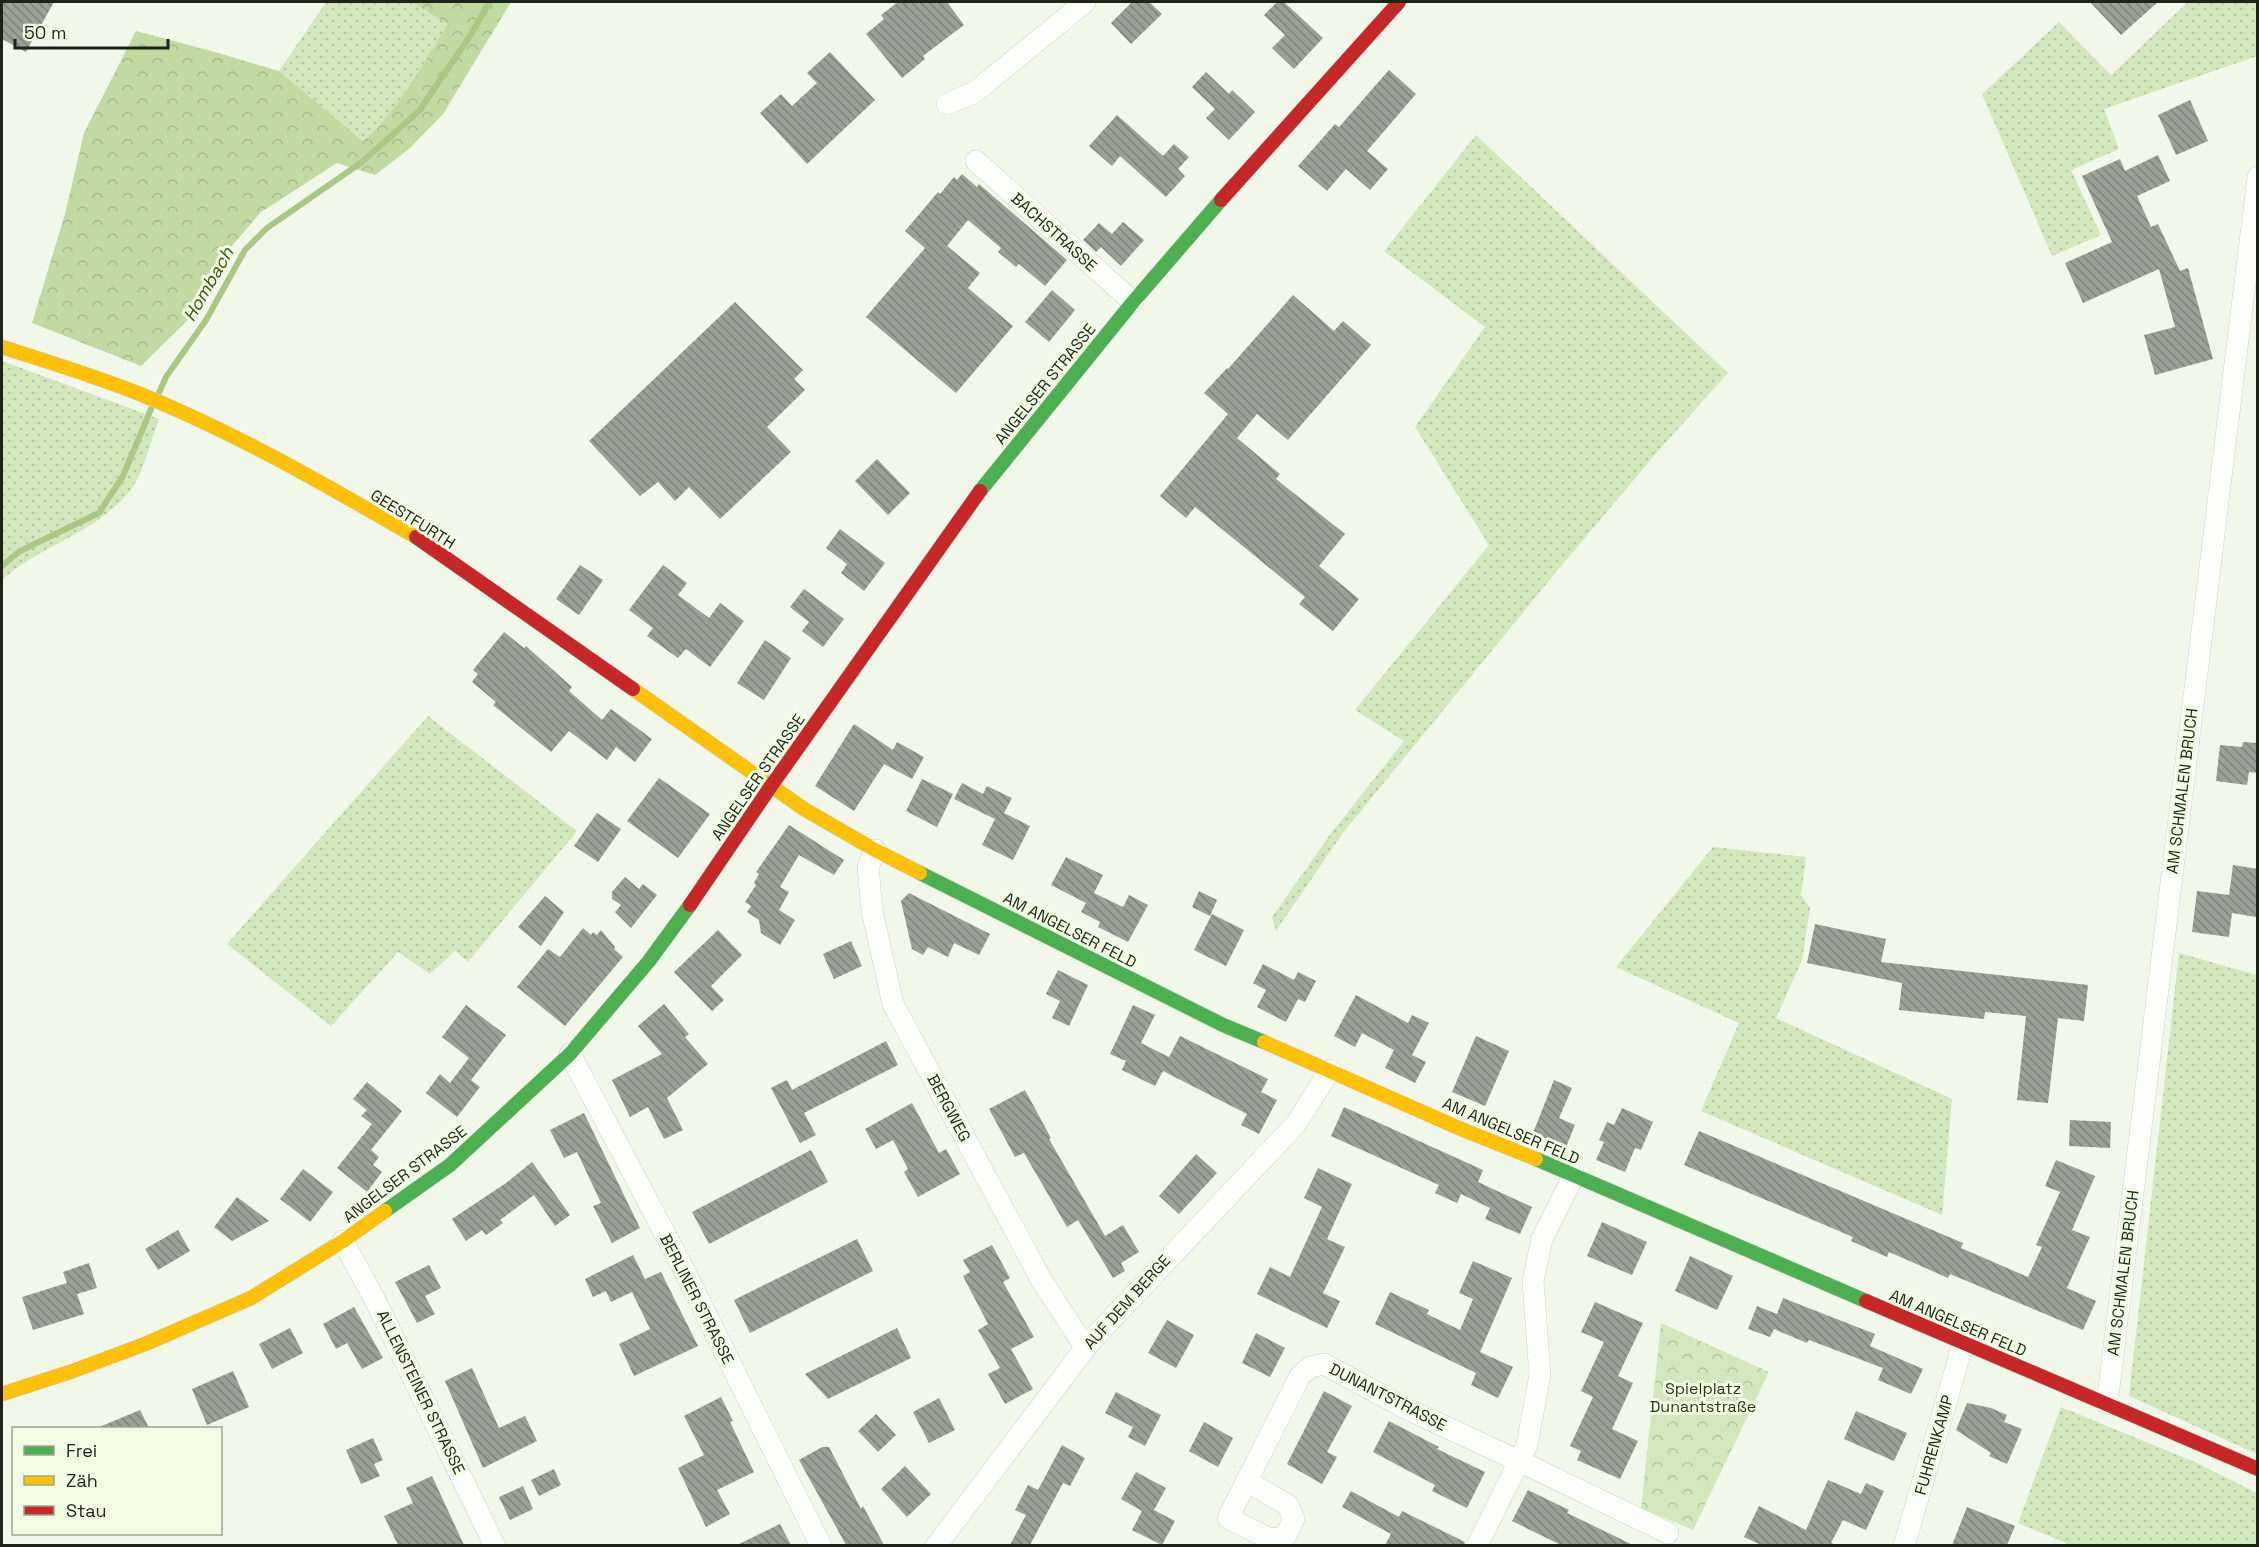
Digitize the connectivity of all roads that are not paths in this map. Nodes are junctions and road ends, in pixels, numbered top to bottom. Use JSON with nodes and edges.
{"nodes":[{"id":1,"x":1085,"y":2,"type":"edge"},
{"id":2,"x":1399,"y":2,"type":"edge"},
{"id":3,"x":947,"y":104,"type":"dead end"},
{"id":4,"x":976,"y":161,"type":"dead end"},
{"id":5,"x":2258,"y":177,"type":"edge"},
{"id":6,"x":1132,"y":302,"type":"junction"},
{"id":7,"x":2,"y":347,"type":"edge"},
{"id":8,"x":771,"y":786,"type":"junction"},
{"id":9,"x":875,"y":850,"type":"junction"},
{"id":10,"x":570,"y":1054,"type":"junction"},
{"id":11,"x":1330,"y":1070,"type":"junction"},
{"id":12,"x":1574,"y":1175,"type":"junction"},
{"id":13,"x":343,"y":1241,"type":"junction"},
{"id":14,"x":1089,"y":1343,"type":"junction"},
{"id":15,"x":1963,"y":1344,"type":"junction"},
{"id":16,"x":2,"y":1394,"type":"edge"},
{"id":17,"x":2107,"y":1404,"type":"junction"},
{"id":18,"x":1519,"y":1461,"type":"junction"},
{"id":19,"x":2258,"y":1469,"type":"edge"},
{"id":20,"x":1246,"y":1481,"type":"dead end"},
{"id":21,"x":1668,"y":1533,"type":"dead end"},
{"id":22,"x":495,"y":1545,"type":"edge"},
{"id":23,"x":821,"y":1545,"type":"edge"},
{"id":24,"x":936,"y":1545,"type":"edge"},
{"id":25,"x":1477,"y":1545,"type":"edge"},
{"id":26,"x":1904,"y":1545,"type":"edge"}],
"edges":[{"from":1,"to":3,"type":"street"},
{"from":2,"to":6,"type":"street","name":"ANGELSER STRASSE"},
{"from":4,"to":6,"type":"street","name":"BACHSTRASSE"},
{"from":5,"to":17,"type":"street","name":"AM SCHMALEN BRUCH"},
{"from":6,"to":8,"type":"street","name":"ANGELSER STRASSE"},
{"from":7,"to":8,"type":"street","name":"GEESTFURTH"},
{"from":8,"to":9,"type":"street","name":"AM ANGELSER FELD"},
{"from":8,"to":10,"type":"street","name":"ANGELSER STRASSE"},
{"from":9,"to":11,"type":"street","name":"AM ANGELSER FELD"},
{"from":9,"to":14,"type":"street","name":"BERGWEG"},
{"from":10,"to":13,"type":"street","name":"ANGELSER STRASSE"},
{"from":10,"to":23,"type":"street","name":"BERLINER STRASSE"},
{"from":11,"to":12,"type":"street","name":"AM ANGELSER FELD"},
{"from":11,"to":14,"type":"street","name":"AUF DEM BERGE"},
{"from":12,"to":15,"type":"street","name":"AM ANGELSER FELD"},
{"from":12,"to":18,"type":"street"},
{"from":13,"to":16,"type":"street","name":"ANGELSER STRASSE"},
{"from":13,"to":22,"type":"street","name":"ALLENSTEINER STRASSE"},
{"from":14,"to":24,"type":"street","name":"AUF DEM BERGE"},
{"from":15,"to":17,"type":"street","name":"AM ANGELSER FELD"},
{"from":15,"to":26,"type":"street","name":"FUHRENKAMP"},
{"from":17,"to":19,"type":"street","name":"AM ANGELSER FELD"},
{"from":18,"to":20,"type":"street","name":"DUNANTSTRASSE"},
{"from":18,"to":21,"type":"street","name":"DUNANTSTRASSE"},
{"from":18,"to":25,"type":"street"}]}
